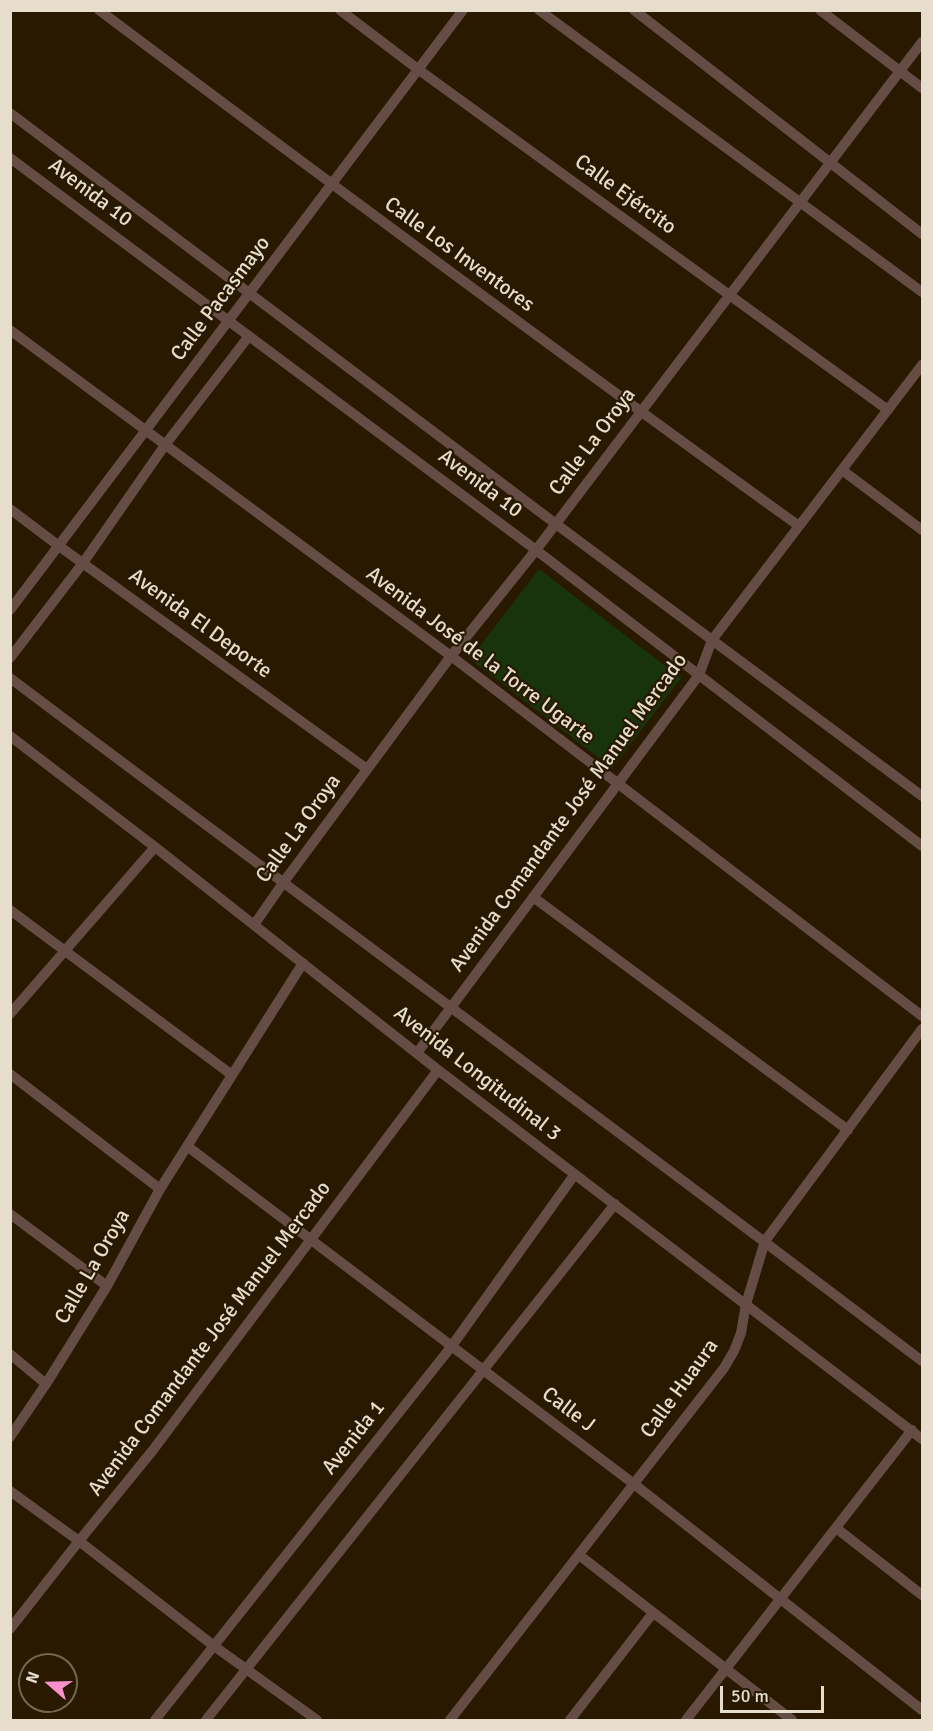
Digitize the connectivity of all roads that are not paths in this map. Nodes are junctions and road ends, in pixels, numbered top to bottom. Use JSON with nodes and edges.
{"nodes":[{"id":1,"x":99,"y":10,"type":"edge"},
{"id":2,"x":340,"y":10,"type":"edge"},
{"id":3,"x":463,"y":10,"type":"edge"},
{"id":4,"x":539,"y":10,"type":"edge"},
{"id":5,"x":634,"y":10,"type":"edge"},
{"id":6,"x":820,"y":10,"type":"edge"},
{"id":7,"x":922,"y":42,"type":"edge"},
{"id":8,"x":418,"y":70,"type":"junction"},
{"id":9,"x":901,"y":70,"type":"junction"},
{"id":10,"x":922,"y":88,"type":"edge"},
{"id":11,"x":10,"y":113,"type":"edge"},
{"id":12,"x":10,"y":158,"type":"edge"},
{"id":13,"x":830,"y":163,"type":"junction"},
{"id":14,"x":332,"y":185,"type":"junction"},
{"id":15,"x":800,"y":202,"type":"junction"},
{"id":16,"x":922,"y":234,"type":"edge"},
{"id":17,"x":922,"y":292,"type":"edge"},
{"id":18,"x":250,"y":293,"type":"junction"},
{"id":19,"x":730,"y":295,"type":"junction"},
{"id":20,"x":229,"y":321,"type":"junction"},
{"id":21,"x":10,"y":330,"type":"edge"},
{"id":22,"x":249,"y":336,"type":"junction"},
{"id":23,"x":922,"y":365,"type":"edge"},
{"id":24,"x":888,"y":410,"type":"junction"},
{"id":25,"x":641,"y":412,"type":"junction"},
{"id":26,"x":146,"y":431,"type":"junction"},
{"id":27,"x":165,"y":445,"type":"junction"},
{"id":28,"x":842,"y":470,"type":"junction"},
{"id":29,"x":10,"y":509,"type":"edge"},
{"id":30,"x":556,"y":524,"type":"junction"},
{"id":31,"x":799,"y":526,"type":"junction"},
{"id":32,"x":922,"y":530,"type":"edge"},
{"id":33,"x":59,"y":546,"type":"junction"},
{"id":34,"x":536,"y":550,"type":"junction"},
{"id":35,"x":82,"y":563,"type":"junction"},
{"id":36,"x":10,"y":610,"type":"edge"},
{"id":37,"x":712,"y":640,"type":"junction"},
{"id":38,"x":451,"y":656,"type":"junction"},
{"id":39,"x":10,"y":658,"type":"edge"},
{"id":40,"x":699,"y":675,"type":"junction"},
{"id":41,"x":10,"y":678,"type":"edge"},
{"id":42,"x":10,"y":736,"type":"edge"},
{"id":43,"x":367,"y":769,"type":"junction"},
{"id":44,"x":617,"y":784,"type":"junction"},
{"id":45,"x":922,"y":796,"type":"edge"},
{"id":46,"x":922,"y":846,"type":"edge"},
{"id":47,"x":155,"y":847,"type":"junction"},
{"id":48,"x":282,"y":884,"type":"junction"},
{"id":49,"x":533,"y":897,"type":"junction"},
{"id":50,"x":10,"y":910,"type":"edge"},
{"id":51,"x":254,"y":925,"type":"junction"},
{"id":52,"x":65,"y":951,"type":"junction"},
{"id":53,"x":303,"y":963,"type":"junction"},
{"id":54,"x":451,"y":1007,"type":"junction"},
{"id":55,"x":10,"y":1014,"type":"edge"},
{"id":56,"x":922,"y":1016,"type":"edge"},
{"id":57,"x":922,"y":1029,"type":"edge"},
{"id":58,"x":417,"y":1053,"type":"junction"},
{"id":59,"x":438,"y":1070,"type":"junction"},
{"id":60,"x":10,"y":1074,"type":"edge"},
{"id":61,"x":232,"y":1075,"type":"junction"},
{"id":62,"x":848,"y":1130,"type":"junction"},
{"id":63,"x":187,"y":1146,"type":"junction"},
{"id":64,"x":575,"y":1174,"type":"junction"},
{"id":65,"x":160,"y":1189,"type":"junction"},
{"id":66,"x":615,"y":1204,"type":"junction"},
{"id":67,"x":10,"y":1214,"type":"edge"},
{"id":68,"x":311,"y":1240,"type":"junction"},
{"id":69,"x":765,"y":1241,"type":"junction"},
{"id":70,"x":107,"y":1286,"type":"junction"},
{"id":71,"x":746,"y":1304,"type":"junction"},
{"id":72,"x":451,"y":1347,"type":"junction"},
{"id":73,"x":10,"y":1354,"type":"edge"},
{"id":74,"x":922,"y":1361,"type":"edge"},
{"id":75,"x":483,"y":1371,"type":"junction"},
{"id":76,"x":46,"y":1384,"type":"junction"},
{"id":77,"x":912,"y":1430,"type":"junction"},
{"id":78,"x":10,"y":1437,"type":"edge"},
{"id":79,"x":922,"y":1438,"type":"edge"},
{"id":80,"x":634,"y":1484,"type":"junction"},
{"id":81,"x":10,"y":1491,"type":"edge"},
{"id":82,"x":836,"y":1527,"type":"junction"},
{"id":83,"x":79,"y":1541,"type":"junction"},
{"id":84,"x":579,"y":1555,"type":"junction"},
{"id":85,"x":922,"y":1595,"type":"edge"},
{"id":86,"x":781,"y":1599,"type":"junction"},
{"id":87,"x":653,"y":1613,"type":"junction"},
{"id":88,"x":10,"y":1629,"type":"edge"},
{"id":89,"x":214,"y":1646,"type":"junction"},
{"id":90,"x":245,"y":1669,"type":"junction"},
{"id":91,"x":726,"y":1669,"type":"junction"},
{"id":92,"x":922,"y":1710,"type":"edge"},
{"id":93,"x":155,"y":1720,"type":"edge"},
{"id":94,"x":206,"y":1720,"type":"edge"},
{"id":95,"x":317,"y":1720,"type":"edge"},
{"id":96,"x":450,"y":1720,"type":"edge"},
{"id":97,"x":570,"y":1720,"type":"edge"},
{"id":98,"x":686,"y":1720,"type":"edge"},
{"id":99,"x":792,"y":1720,"type":"edge"}],
"edges":[{"from":1,"to":14,"type":"street","name":"Calle Los Inventores"},
{"from":2,"to":8,"type":"street","name":"Calle Ejército"},
{"from":3,"to":8,"type":"street","name":"Calle Pacasmayo"},
{"from":4,"to":15,"type":"street"},
{"from":5,"to":13,"type":"street"},
{"from":6,"to":9,"type":"street"},
{"from":7,"to":9,"type":"street","name":"Calle La Oroya"},
{"from":8,"to":14,"type":"street","name":"Calle Pacasmayo"},
{"from":8,"to":19,"type":"street","name":"Calle Ejército"},
{"from":9,"to":10,"type":"street"},
{"from":9,"to":13,"type":"street","name":"Calle La Oroya"},
{"from":11,"to":18,"type":"street","name":"Avenida 10"},
{"from":12,"to":20,"type":"street","name":"Avenida 10"},
{"from":13,"to":15,"type":"street","name":"Calle La Oroya"},
{"from":13,"to":16,"type":"street"},
{"from":14,"to":18,"type":"street","name":"Calle Pacasmayo"},
{"from":14,"to":25,"type":"street","name":"Calle Los Inventores"},
{"from":15,"to":17,"type":"street"},
{"from":15,"to":19,"type":"street","name":"Calle La Oroya"},
{"from":18,"to":20,"type":"street","name":"Calle Pacasmayo"},
{"from":18,"to":30,"type":"street","name":"Avenida 10"},
{"from":19,"to":24,"type":"street","name":"Calle Ejército"},
{"from":19,"to":25,"type":"street","name":"Calle La Oroya"},
{"from":20,"to":22,"type":"street","name":"Avenida 10"},
{"from":20,"to":26,"type":"street","name":"Calle Pacasmayo"},
{"from":21,"to":26,"type":"street","name":"Avenida José de la Torre Ugarte"},
{"from":22,"to":27,"type":"street"},
{"from":22,"to":34,"type":"street","name":"Avenida 10"},
{"from":23,"to":24,"type":"street","name":"Avenida Comandante José Manuel Mercado"},
{"from":24,"to":28,"type":"street","name":"Avenida Comandante José Manuel Mercado"},
{"from":25,"to":30,"type":"street","name":"Calle La Oroya"},
{"from":25,"to":31,"type":"street","name":"Calle Los Inventores"},
{"from":26,"to":27,"type":"street","name":"Avenida José de la Torre Ugarte"},
{"from":26,"to":33,"type":"street","name":"Calle Pacasmayo"},
{"from":27,"to":35,"type":"street"},
{"from":27,"to":38,"type":"street","name":"Avenida José de la Torre Ugarte"},
{"from":28,"to":31,"type":"street","name":"Avenida Comandante José Manuel Mercado"},
{"from":28,"to":32,"type":"street"},
{"from":29,"to":33,"type":"street","name":"Avenida El Deporte"},
{"from":30,"to":34,"type":"street","name":"Calle La Oroya"},
{"from":30,"to":37,"type":"street","name":"Avenida 10"},
{"from":31,"to":37,"type":"street","name":"Avenida Comandante José Manuel Mercado"},
{"from":33,"to":35,"type":"street","name":"Avenida El Deporte"},
{"from":33,"to":36,"type":"street","name":"Calle Pacasmayo"},
{"from":34,"to":38,"type":"street","name":"Calle La Oroya"},
{"from":34,"to":40,"type":"street","name":"Avenida 10"},
{"from":35,"to":39,"type":"street"},
{"from":35,"to":43,"type":"street","name":"Avenida El Deporte"},
{"from":37,"to":40,"type":"street","name":"Avenida Comandante José Manuel Mercado"},
{"from":37,"to":45,"type":"street","name":"Avenida 10"},
{"from":38,"to":43,"type":"street","name":"Calle La Oroya"},
{"from":38,"to":44,"type":"street","name":"Avenida José de la Torre Ugarte"},
{"from":40,"to":44,"type":"street","name":"Avenida Comandante José Manuel Mercado"},
{"from":40,"to":46,"type":"street","name":"Avenida 10"},
{"from":41,"to":48,"type":"street"},
{"from":42,"to":47,"type":"street","name":"Avenida Longitudinal 3"},
{"from":43,"to":48,"type":"street","name":"Calle La Oroya"},
{"from":44,"to":49,"type":"street","name":"Avenida Comandante José Manuel Mercado"},
{"from":44,"to":56,"type":"street","name":"Avenida José de la Torre Ugarte"},
{"from":47,"to":51,"type":"street","name":"Avenida Longitudinal 3"},
{"from":47,"to":52,"type":"street"},
{"from":48,"to":51,"type":"street","name":"Calle La Oroya"},
{"from":48,"to":54,"type":"street"},
{"from":49,"to":54,"type":"street","name":"Avenida Comandante José Manuel Mercado"},
{"from":49,"to":62,"type":"street"},
{"from":50,"to":52,"type":"street"},
{"from":51,"to":53,"type":"street","name":"Avenida Longitudinal 3"},
{"from":52,"to":55,"type":"street"},
{"from":52,"to":61,"type":"street"},
{"from":53,"to":58,"type":"street","name":"Avenida Longitudinal 3"},
{"from":53,"to":61,"type":"street","name":"Calle La Oroya"},
{"from":54,"to":58,"type":"street","name":"Avenida Comandante José Manuel Mercado"},
{"from":54,"to":69,"type":"street"},
{"from":57,"to":62,"type":"street","name":"Calle Huaura"},
{"from":58,"to":59,"type":"street","name":"Avenida Longitudinal 3"},
{"from":59,"to":64,"type":"street","name":"Avenida Longitudinal 3"},
{"from":59,"to":68,"type":"street","name":"Avenida Comandante José Manuel Mercado"},
{"from":60,"to":65,"type":"street"},
{"from":61,"to":63,"type":"street","name":"Calle La Oroya"},
{"from":62,"to":69,"type":"street","name":"Calle Huaura"},
{"from":63,"to":65,"type":"street","name":"Calle La Oroya"},
{"from":63,"to":68,"type":"street","name":"Calle J"},
{"from":64,"to":66,"type":"street","name":"Avenida Longitudinal 3"},
{"from":64,"to":72,"type":"street","name":"Avenida 1"},
{"from":65,"to":70,"type":"street","name":"Calle La Oroya"},
{"from":66,"to":71,"type":"street","name":"Avenida Longitudinal 3"},
{"from":66,"to":75,"type":"street"},
{"from":67,"to":70,"type":"street"},
{"from":68,"to":72,"type":"street","name":"Calle J"},
{"from":68,"to":83,"type":"street","name":"Avenida Comandante José Manuel Mercado"},
{"from":69,"to":71,"type":"street","name":"Calle Huaura"},
{"from":69,"to":74,"type":"street"},
{"from":70,"to":76,"type":"street","name":"Calle La Oroya"},
{"from":71,"to":77,"type":"street","name":"Avenida Longitudinal 3"},
{"from":71,"to":80,"type":"street","name":"Calle Huaura"},
{"from":72,"to":75,"type":"street","name":"Calle J"},
{"from":72,"to":89,"type":"street","name":"Avenida 1"},
{"from":73,"to":76,"type":"street"},
{"from":75,"to":80,"type":"street","name":"Calle J"},
{"from":75,"to":90,"type":"street"},
{"from":76,"to":78,"type":"street","name":"Calle La Oroya"},
{"from":77,"to":79,"type":"street","name":"Avenida Longitudinal 3"},
{"from":77,"to":82,"type":"street"},
{"from":80,"to":84,"type":"street","name":"Calle Huaura"},
{"from":80,"to":86,"type":"street","name":"Calle J"},
{"from":81,"to":83,"type":"street"},
{"from":82,"to":85,"type":"street"},
{"from":82,"to":86,"type":"street"},
{"from":83,"to":88,"type":"street","name":"Avenida Comandante José Manuel Mercado"},
{"from":83,"to":89,"type":"street"},
{"from":84,"to":87,"type":"street"},
{"from":84,"to":96,"type":"street","name":"Calle Huaura"},
{"from":86,"to":91,"type":"street"},
{"from":86,"to":92,"type":"street","name":"Calle J"},
{"from":87,"to":91,"type":"street"},
{"from":87,"to":97,"type":"street"},
{"from":89,"to":90,"type":"street"},
{"from":89,"to":93,"type":"street","name":"Avenida 1"},
{"from":90,"to":94,"type":"street"},
{"from":90,"to":95,"type":"street"},
{"from":91,"to":98,"type":"street"},
{"from":91,"to":99,"type":"street"}]}
